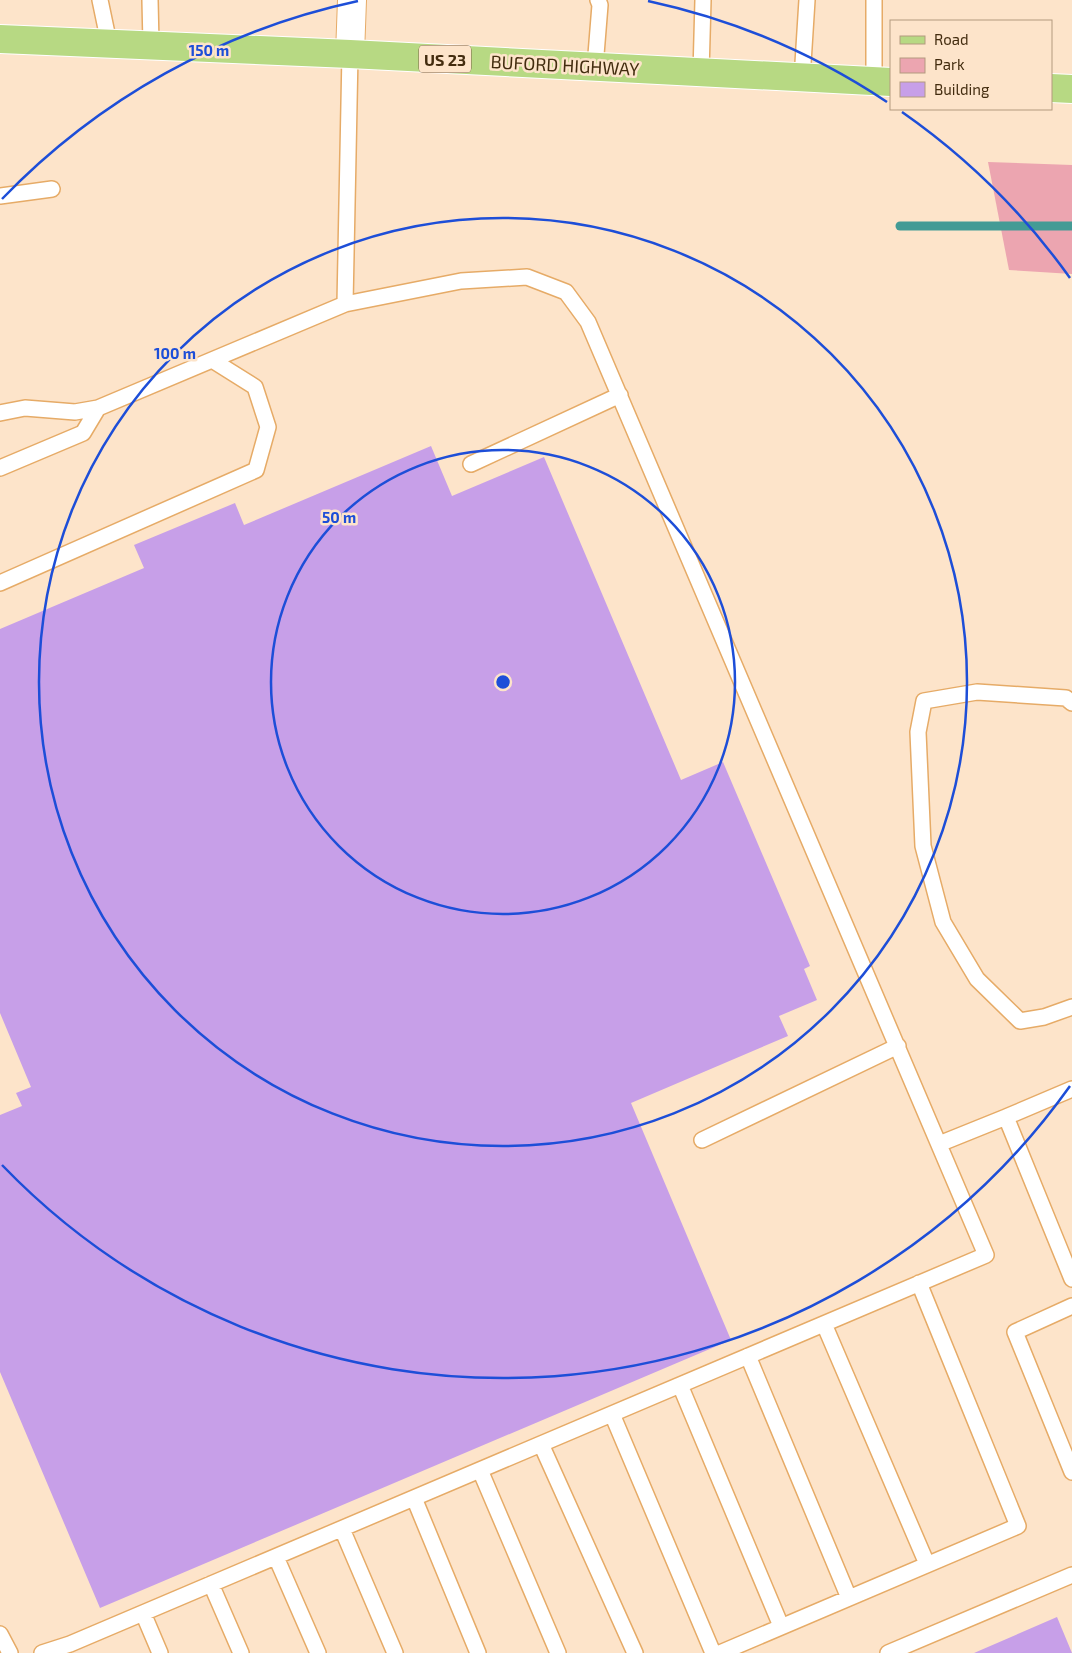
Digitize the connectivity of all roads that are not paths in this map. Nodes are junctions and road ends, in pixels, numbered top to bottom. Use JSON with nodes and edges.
{"nodes":[{"id":1,"x":100,"y":0,"type":"edge"},
{"id":2,"x":150,"y":0,"type":"edge"},
{"id":3,"x":352,"y":0,"type":"edge"},
{"id":4,"x":598,"y":0,"type":"edge"},
{"id":5,"x":703,"y":0,"type":"edge"},
{"id":6,"x":807,"y":0,"type":"edge"},
{"id":7,"x":874,"y":0,"type":"edge"},
{"id":8,"x":0,"y":39,"type":"edge"},
{"id":9,"x":109,"y":43,"type":"junction"},
{"id":10,"x":151,"y":44,"type":"junction"},
{"id":11,"x":350,"y":54,"type":"junction"},
{"id":12,"x":595,"y":67,"type":"junction"},
{"id":13,"x":702,"y":73,"type":"junction"},
{"id":14,"x":802,"y":79,"type":"junction"},
{"id":15,"x":882,"y":82,"type":"edge"},
{"id":16,"x":1052,"y":88,"type":"edge"},
{"id":17,"x":1072,"y":89,"type":"edge"},
{"id":18,"x":52,"y":189,"type":"dead end"},
{"id":19,"x":0,"y":196,"type":"edge"},
{"id":20,"x":345,"y":304,"type":"junction"},
{"id":21,"x":212,"y":360,"type":"junction"},
{"id":22,"x":620,"y":395,"type":"junction"},
{"id":23,"x":98,"y":408,"type":"junction"},
{"id":24,"x":0,"y":413,"type":"edge"},
{"id":25,"x":471,"y":464,"type":"dead end"},
{"id":26,"x":0,"y":468,"type":"edge"},
{"id":27,"x":0,"y":583,"type":"edge"},
{"id":28,"x":1072,"y":702,"type":"edge"},
{"id":29,"x":1072,"y":1006,"type":"edge"},
{"id":30,"x":898,"y":1046,"type":"junction"},
{"id":31,"x":1072,"y":1089,"type":"edge"},
{"id":32,"x":1006,"y":1117,"type":"junction"},
{"id":33,"x":702,"y":1140,"type":"dead end"},
{"id":34,"x":939,"y":1144,"type":"junction"},
{"id":35,"x":1072,"y":1279,"type":"edge"},
{"id":36,"x":919,"y":1283,"type":"junction"},
{"id":37,"x":1072,"y":1306,"type":"edge"},
{"id":38,"x":824,"y":1324,"type":"junction"},
{"id":39,"x":748,"y":1356,"type":"junction"},
{"id":40,"x":680,"y":1385,"type":"junction"},
{"id":41,"x":612,"y":1414,"type":"junction"},
{"id":42,"x":541,"y":1444,"type":"junction"},
{"id":43,"x":480,"y":1470,"type":"junction"},
{"id":44,"x":1072,"y":1472,"type":"edge"},
{"id":45,"x":414,"y":1498,"type":"junction"},
{"id":46,"x":342,"y":1529,"type":"junction"},
{"id":47,"x":276,"y":1557,"type":"junction"},
{"id":48,"x":927,"y":1564,"type":"junction"},
{"id":49,"x":1072,"y":1575,"type":"edge"},
{"id":50,"x":212,"y":1584,"type":"junction"},
{"id":51,"x":849,"y":1598,"type":"junction"},
{"id":52,"x":143,"y":1613,"type":"junction"},
{"id":53,"x":782,"y":1626,"type":"junction"},
{"id":54,"x":0,"y":1634,"type":"edge"},
{"id":55,"x":72,"y":1649,"type":"edge"},
{"id":56,"x":10,"y":1653,"type":"edge"},
{"id":57,"x":42,"y":1653,"type":"edge"},
{"id":58,"x":160,"y":1653,"type":"edge"},
{"id":59,"x":241,"y":1653,"type":"edge"},
{"id":60,"x":318,"y":1653,"type":"edge"},
{"id":61,"x":395,"y":1653,"type":"edge"},
{"id":62,"x":478,"y":1653,"type":"edge"},
{"id":63,"x":558,"y":1653,"type":"edge"},
{"id":64,"x":635,"y":1653,"type":"edge"},
{"id":65,"x":713,"y":1653,"type":"edge"},
{"id":66,"x":720,"y":1653,"type":"edge"},
{"id":67,"x":888,"y":1653,"type":"edge"}],
"edges":[{"from":1,"to":9,"type":"lane"},
{"from":2,"to":10,"type":"lane"},
{"from":3,"to":11,"type":"street"},
{"from":4,"to":12,"type":"lane"},
{"from":5,"to":13,"type":"lane"},
{"from":6,"to":14,"type":"lane"},
{"from":7,"to":15,"type":"lane"},
{"from":8,"to":9,"type":"main road","name":"BUFORD HIGHWAY","number":"US 23"},
{"from":9,"to":10,"type":"main road","name":"BUFORD HIGHWAY","number":"US 23"},
{"from":10,"to":11,"type":"main road","name":"BUFORD HIGHWAY","number":"US 23"},
{"from":11,"to":12,"type":"main road","name":"BUFORD HIGHWAY","number":"US 23"},
{"from":11,"to":20,"type":"lane"},
{"from":12,"to":13,"type":"main road","name":"BUFORD HIGHWAY","number":"US 23"},
{"from":13,"to":14,"type":"main road","name":"BUFORD HIGHWAY","number":"US 23"},
{"from":14,"to":15,"type":"main road","name":"BUFORD HIGHWAY","number":"US 23"},
{"from":16,"to":17,"type":"main road"},
{"from":18,"to":19,"type":"lane"},
{"from":20,"to":21,"type":"lane"},
{"from":20,"to":22,"type":"lane"},
{"from":21,"to":23,"type":"lane"},
{"from":21,"to":27,"type":"lane"},
{"from":22,"to":25,"type":"lane"},
{"from":22,"to":30,"type":"lane"},
{"from":23,"to":24,"type":"lane"},
{"from":23,"to":26,"type":"lane"},
{"from":28,"to":29,"type":"lane"},
{"from":30,"to":33,"type":"lane"},
{"from":30,"to":34,"type":"lane"},
{"from":31,"to":32,"type":"lane"},
{"from":32,"to":34,"type":"lane"},
{"from":32,"to":35,"type":"lane"},
{"from":34,"to":36,"type":"lane"},
{"from":36,"to":38,"type":"lane"},
{"from":36,"to":48,"type":"lane"},
{"from":37,"to":44,"type":"lane"},
{"from":38,"to":39,"type":"lane"},
{"from":38,"to":48,"type":"lane"},
{"from":39,"to":40,"type":"lane"},
{"from":39,"to":51,"type":"lane"},
{"from":40,"to":41,"type":"lane"},
{"from":40,"to":53,"type":"lane"},
{"from":41,"to":42,"type":"lane"},
{"from":41,"to":65,"type":"lane"},
{"from":42,"to":43,"type":"lane"},
{"from":42,"to":64,"type":"lane"},
{"from":43,"to":45,"type":"lane"},
{"from":43,"to":63,"type":"lane"},
{"from":45,"to":46,"type":"lane"},
{"from":45,"to":62,"type":"lane"},
{"from":46,"to":47,"type":"lane"},
{"from":46,"to":61,"type":"lane"},
{"from":47,"to":50,"type":"lane"},
{"from":47,"to":60,"type":"lane"},
{"from":48,"to":51,"type":"lane"},
{"from":49,"to":67,"type":"lane"},
{"from":50,"to":52,"type":"lane"},
{"from":50,"to":59,"type":"lane"},
{"from":51,"to":53,"type":"lane"},
{"from":52,"to":55,"type":"lane"},
{"from":52,"to":58,"type":"lane"},
{"from":53,"to":66,"type":"lane"},
{"from":54,"to":56,"type":"lane"},
{"from":55,"to":57,"type":"lane"}]}
